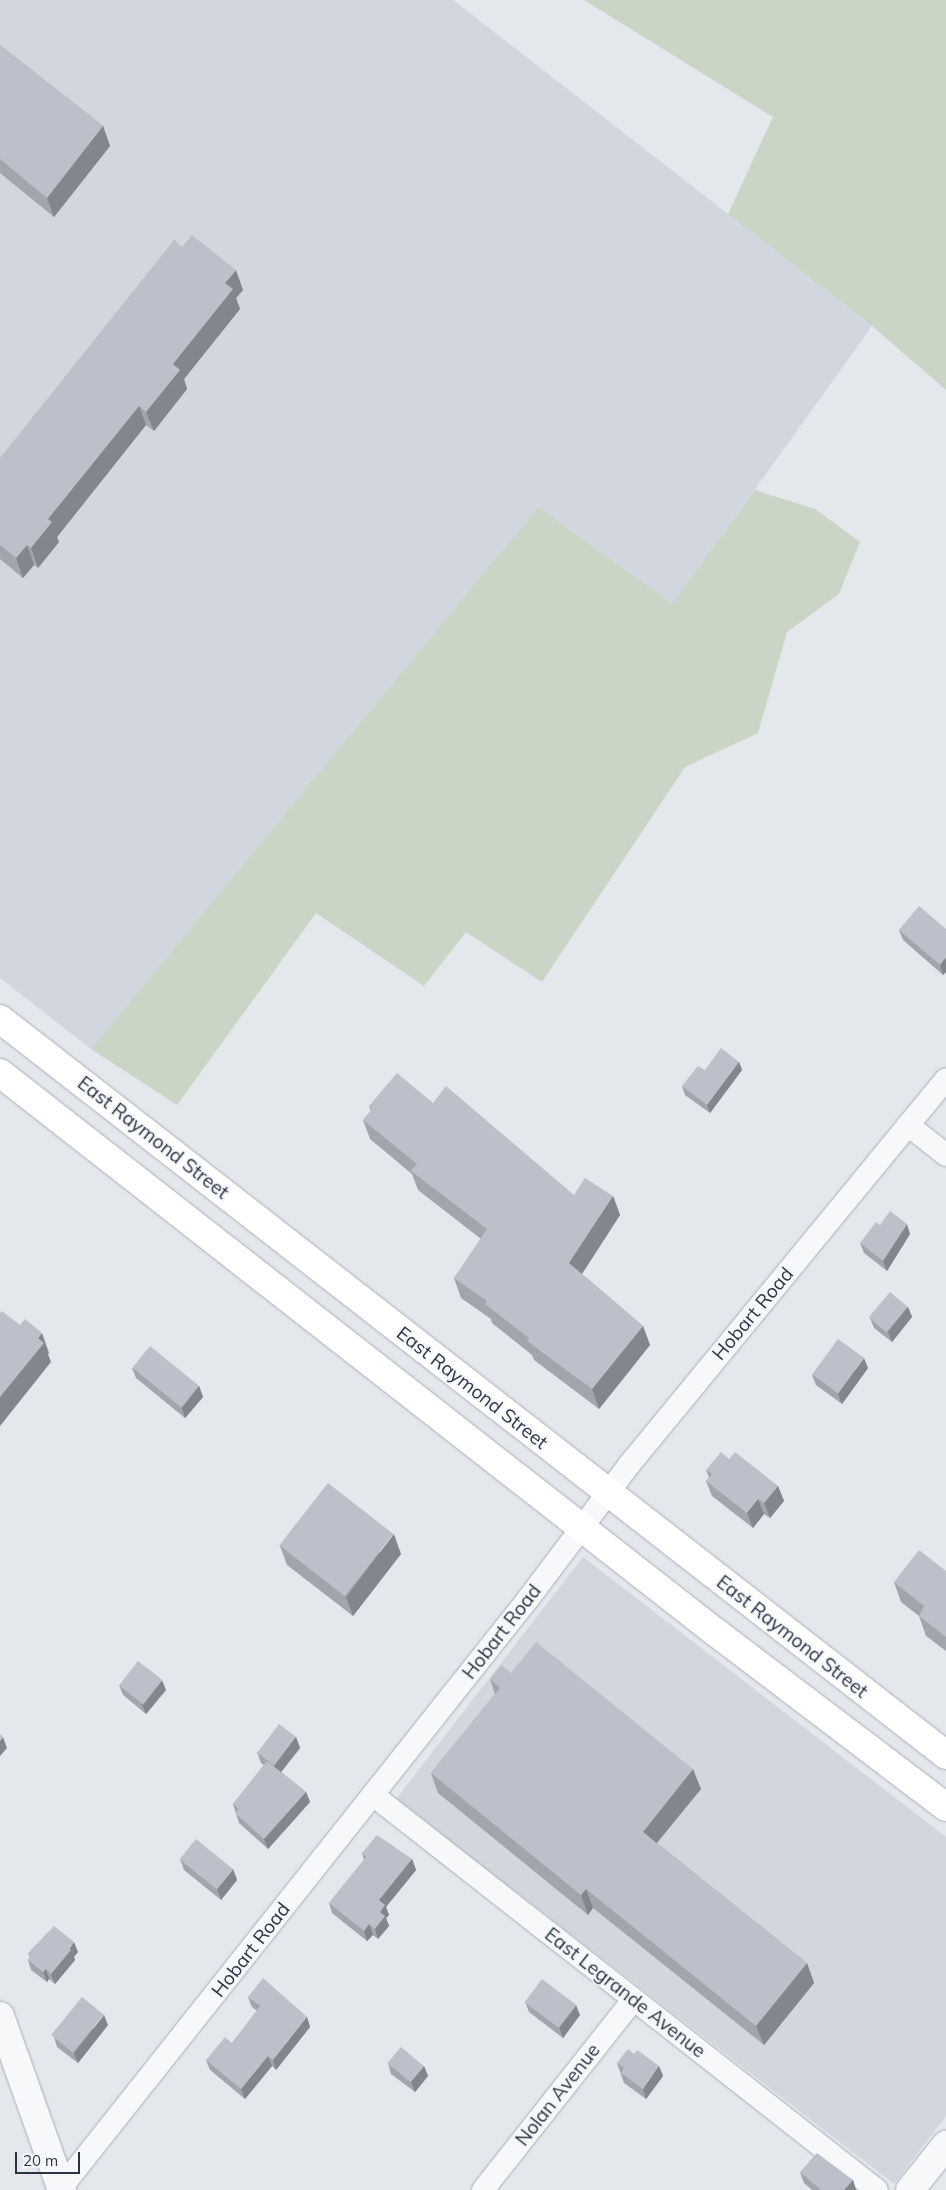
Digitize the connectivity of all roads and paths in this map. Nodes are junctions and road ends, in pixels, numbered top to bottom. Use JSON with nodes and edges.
{"nodes":[{"id":1,"x":0,"y":1019,"type":"edge"},
{"id":2,"x":0,"y":1073,"type":"edge"},
{"id":3,"x":946,"y":1079,"type":"edge"},
{"id":4,"x":908,"y":1126,"type":"junction"},
{"id":5,"x":946,"y":1155,"type":"edge"},
{"id":6,"x":608,"y":1495,"type":"junction"},
{"id":7,"x":583,"y":1528,"type":"junction"},
{"id":8,"x":946,"y":1755,"type":"edge"},
{"id":9,"x":373,"y":1796,"type":"junction"},
{"id":10,"x":946,"y":1807,"type":"edge"},
{"id":11,"x":633,"y":2000,"type":"junction"},
{"id":12,"x":0,"y":2016,"type":"edge"},
{"id":13,"x":946,"y":2145,"type":"edge"},
{"id":14,"x":61,"y":2189,"type":"edge"},
{"id":15,"x":483,"y":2190,"type":"edge"},
{"id":16,"x":877,"y":2190,"type":"edge"},
{"id":17,"x":910,"y":2190,"type":"edge"}],
"edges":[{"from":1,"to":6,"type":"main road","name":"East Raymond Street"},
{"from":2,"to":7,"type":"main road"},
{"from":3,"to":4,"type":"street","name":"Hobart Road"},
{"from":4,"to":5,"type":"street"},
{"from":4,"to":6,"type":"street","name":"Hobart Road"},
{"from":6,"to":7,"type":"street","name":"Hobart Road"},
{"from":6,"to":8,"type":"main road","name":"East Raymond Street"},
{"from":7,"to":9,"type":"street","name":"Hobart Road"},
{"from":7,"to":10,"type":"main road"},
{"from":9,"to":11,"type":"street","name":"East Legrande Avenue"},
{"from":9,"to":14,"type":"street","name":"Hobart Road"},
{"from":11,"to":15,"type":"street","name":"Nolan Avenue"},
{"from":11,"to":16,"type":"street","name":"East Legrande Avenue"},
{"from":12,"to":14,"type":"street"},
{"from":13,"to":17,"type":"street"}]}
